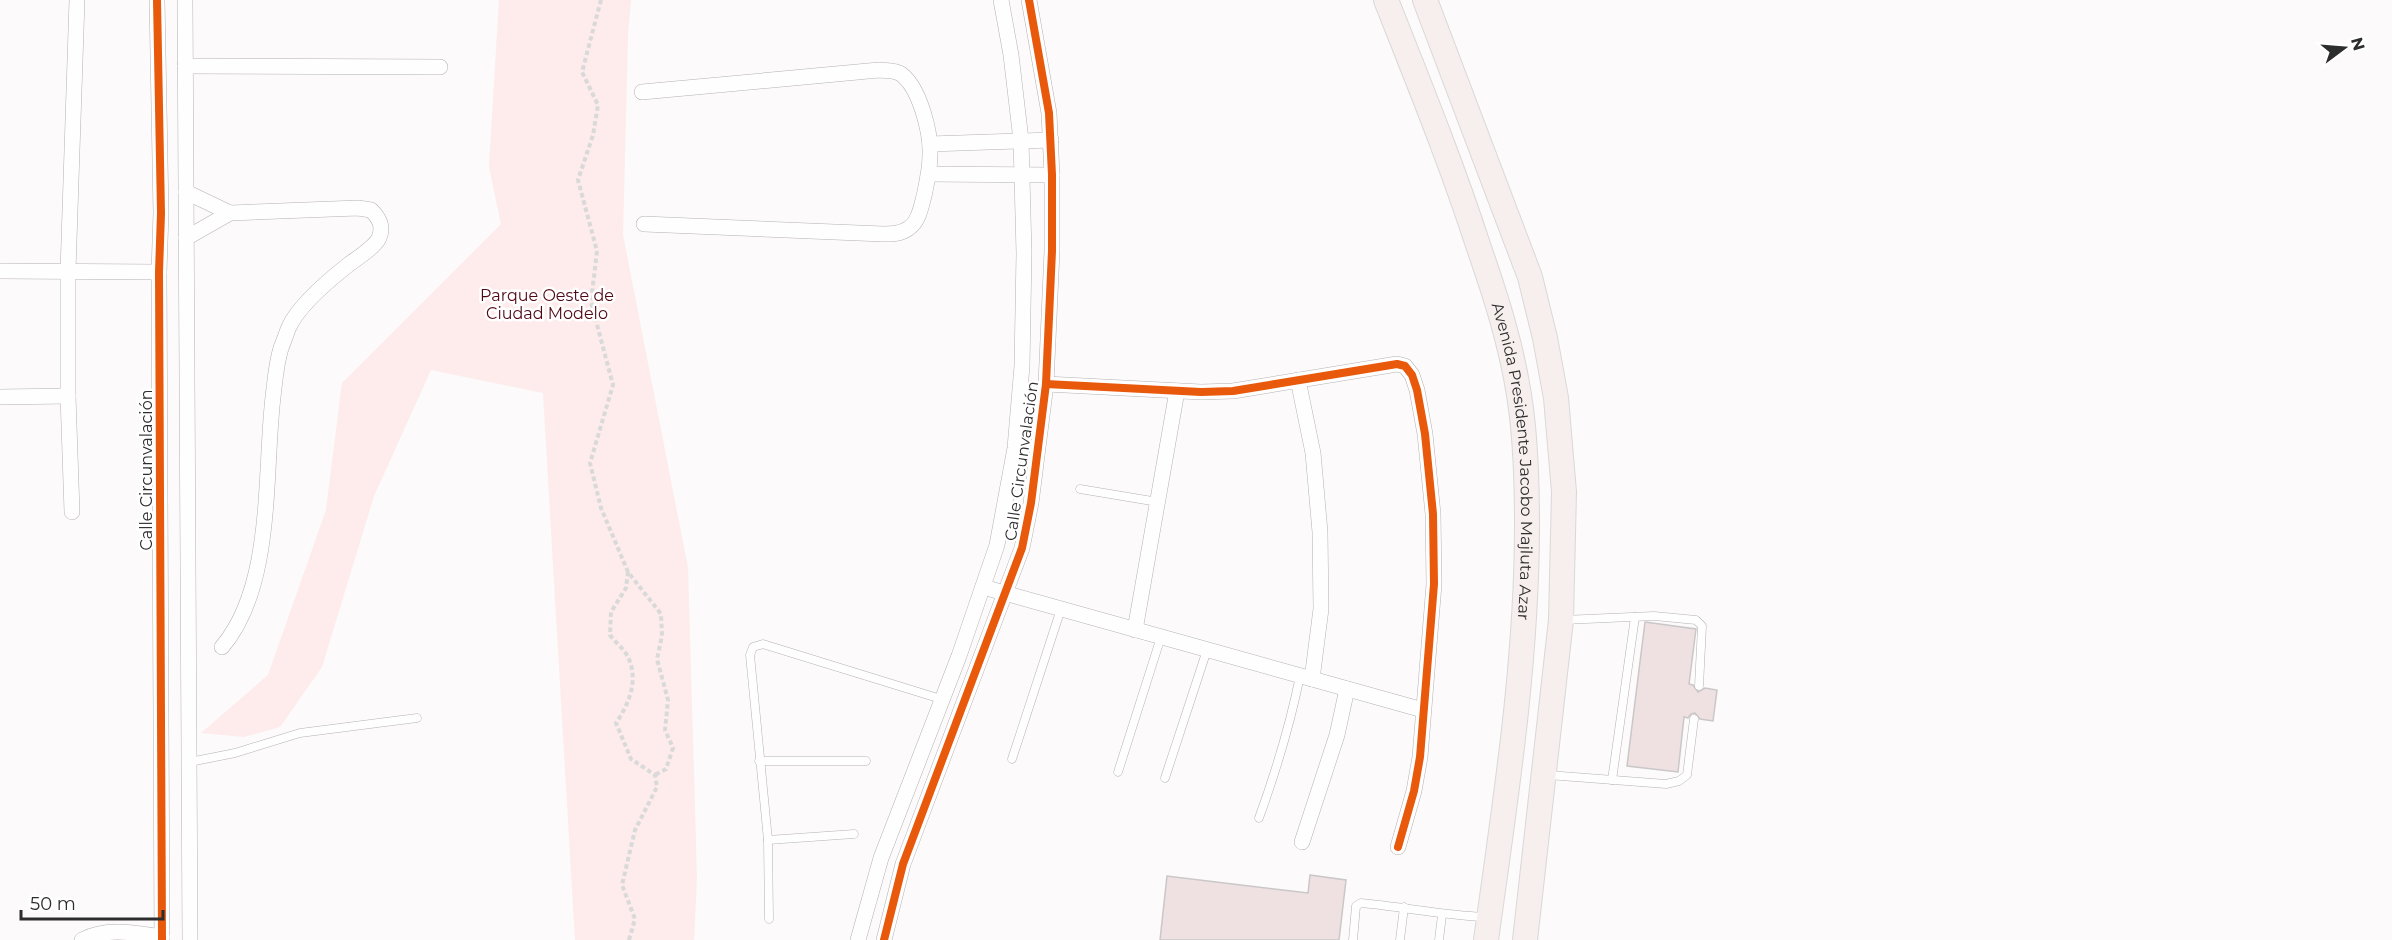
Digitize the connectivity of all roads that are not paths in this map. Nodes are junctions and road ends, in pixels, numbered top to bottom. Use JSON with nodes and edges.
{"nodes":[{"id":1,"x":77,"y":0,"type":"edge"},
{"id":2,"x":157,"y":0,"type":"edge"},
{"id":3,"x":185,"y":0,"type":"edge"},
{"id":4,"x":1001,"y":0,"type":"edge"},
{"id":5,"x":1029,"y":0,"type":"edge"},
{"id":6,"x":1386,"y":0,"type":"edge"},
{"id":7,"x":1425,"y":0,"type":"edge"},
{"id":8,"x":185,"y":66,"type":"junction"},
{"id":9,"x":441,"y":67,"type":"dead end"},
{"id":10,"x":642,"y":92,"type":"dead end"},
{"id":11,"x":1022,"y":140,"type":"junction"},
{"id":12,"x":1051,"y":140,"type":"junction"},
{"id":13,"x":930,"y":144,"type":"junction"},
{"id":14,"x":929,"y":174,"type":"junction"},
{"id":15,"x":1022,"y":175,"type":"junction"},
{"id":16,"x":1052,"y":175,"type":"junction"},
{"id":17,"x":186,"y":192,"type":"junction"},
{"id":18,"x":161,"y":213,"type":"junction"},
{"id":19,"x":230,"y":213,"type":"junction"},
{"id":20,"x":186,"y":214,"type":"junction"},
{"id":21,"x":644,"y":224,"type":"dead end"},
{"id":22,"x":186,"y":238,"type":"junction"},
{"id":23,"x":0,"y":271,"type":"edge"},
{"id":24,"x":68,"y":271,"type":"junction"},
{"id":25,"x":159,"y":272,"type":"junction"},
{"id":26,"x":1298,"y":380,"type":"junction"},
{"id":27,"x":1046,"y":384,"type":"junction"},
{"id":28,"x":1177,"y":391,"type":"junction"},
{"id":29,"x":68,"y":396,"type":"junction"},
{"id":30,"x":0,"y":397,"type":"edge"},
{"id":31,"x":1080,"y":489,"type":"dead end"},
{"id":32,"x":1158,"y":502,"type":"junction"},
{"id":33,"x":72,"y":512,"type":"dead end"},
{"id":34,"x":983,"y":587,"type":"junction"},
{"id":35,"x":1006,"y":594,"type":"junction"},
{"id":36,"x":1061,"y":609,"type":"junction"},
{"id":37,"x":1635,"y":617,"type":"junction"},
{"id":38,"x":1561,"y":620,"type":"junction"},
{"id":39,"x":1135,"y":630,"type":"junction"},
{"id":40,"x":1161,"y":637,"type":"junction"},
{"id":41,"x":222,"y":647,"type":"dead end"},
{"id":42,"x":1207,"y":650,"type":"junction"},
{"id":43,"x":1306,"y":677,"type":"junction"},
{"id":44,"x":1699,"y":687,"type":"dead end"},
{"id":45,"x":1347,"y":689,"type":"junction"},
{"id":46,"x":941,"y":699,"type":"junction"},
{"id":47,"x":1423,"y":710,"type":"junction"},
{"id":48,"x":417,"y":718,"type":"dead end"},
{"id":49,"x":1694,"y":718,"type":"dead end"},
{"id":50,"x":1012,"y":759,"type":"dead end"},
{"id":51,"x":759,"y":761,"type":"junction"},
{"id":52,"x":866,"y":761,"type":"dead end"},
{"id":53,"x":190,"y":762,"type":"junction"},
{"id":54,"x":1118,"y":772,"type":"dead end"},
{"id":55,"x":1545,"y":774,"type":"junction"},
{"id":56,"x":1165,"y":778,"type":"dead end"},
{"id":57,"x":1612,"y":780,"type":"junction"},
{"id":58,"x":1259,"y":818,"type":"dead end"},
{"id":59,"x":854,"y":834,"type":"dead end"},
{"id":60,"x":768,"y":840,"type":"junction"},
{"id":61,"x":1302,"y":842,"type":"dead end"},
{"id":62,"x":1398,"y":847,"type":"dead end"},
{"id":63,"x":1404,"y":908,"type":"junction"},
{"id":64,"x":1442,"y":915,"type":"junction"},
{"id":65,"x":769,"y":919,"type":"dead end"},
{"id":66,"x":1488,"y":929,"type":"edge"},
{"id":67,"x":162,"y":938,"type":"edge"},
{"id":68,"x":82,"y":940,"type":"edge"},
{"id":69,"x":190,"y":940,"type":"edge"},
{"id":70,"x":858,"y":940,"type":"edge"},
{"id":71,"x":884,"y":940,"type":"edge"},
{"id":72,"x":1353,"y":940,"type":"edge"},
{"id":73,"x":1400,"y":940,"type":"edge"},
{"id":74,"x":1439,"y":940,"type":"edge"},
{"id":75,"x":1525,"y":940,"type":"edge"}],
"edges":[{"from":1,"to":24,"type":"street"},
{"from":2,"to":18,"type":"street","name":"Calle Circunvalación"},
{"from":3,"to":8,"type":"street"},
{"from":4,"to":11,"type":"street","name":"Calle Circunvalación"},
{"from":5,"to":12,"type":"street","name":"Calle Circunvalación"},
{"from":6,"to":66,"type":"main road","name":"Avenida Presidente Jacobo Majluta Azar"},
{"from":7,"to":38,"type":"main road"},
{"from":8,"to":9,"type":"street"},
{"from":8,"to":17,"type":"street"},
{"from":10,"to":13,"type":"street"},
{"from":11,"to":12,"type":"street"},
{"from":11,"to":13,"type":"street"},
{"from":11,"to":15,"type":"street","name":"Calle Circunvalación"},
{"from":12,"to":16,"type":"street","name":"Calle Circunvalación"},
{"from":13,"to":14,"type":"street"},
{"from":14,"to":15,"type":"street"},
{"from":14,"to":21,"type":"street"},
{"from":15,"to":16,"type":"street"},
{"from":15,"to":34,"type":"street","name":"Calle Circunvalación"},
{"from":16,"to":27,"type":"street","name":"Calle Circunvalación"},
{"from":17,"to":19,"type":"street"},
{"from":17,"to":20,"type":"street"},
{"from":18,"to":20,"type":"street"},
{"from":18,"to":25,"type":"street","name":"Calle Circunvalación"},
{"from":19,"to":22,"type":"street"},
{"from":19,"to":41,"type":"street"},
{"from":20,"to":22,"type":"street"},
{"from":22,"to":53,"type":"street"},
{"from":23,"to":24,"type":"street"},
{"from":24,"to":25,"type":"street"},
{"from":24,"to":29,"type":"street"},
{"from":25,"to":67,"type":"street","name":"Calle Circunvalación"},
{"from":26,"to":28,"type":"street"},
{"from":26,"to":43,"type":"street"},
{"from":26,"to":47,"type":"street"},
{"from":27,"to":28,"type":"street"},
{"from":27,"to":35,"type":"street","name":"Calle Circunvalación"},
{"from":28,"to":32,"type":"street"},
{"from":29,"to":30,"type":"street"},
{"from":29,"to":33,"type":"street"},
{"from":31,"to":32,"type":"lane"},
{"from":32,"to":39,"type":"street"},
{"from":34,"to":35,"type":"street"},
{"from":34,"to":46,"type":"street","name":"Calle Circunvalación"},
{"from":35,"to":36,"type":"street"},
{"from":35,"to":71,"type":"street","name":"Calle Circunvalación"},
{"from":36,"to":39,"type":"street"},
{"from":36,"to":50,"type":"lane"},
{"from":37,"to":38,"type":"lane"},
{"from":37,"to":44,"type":"lane"},
{"from":37,"to":57,"type":"lane"},
{"from":38,"to":55,"type":"main road"},
{"from":39,"to":40,"type":"street"},
{"from":40,"to":42,"type":"street"},
{"from":40,"to":54,"type":"lane"},
{"from":42,"to":43,"type":"street"},
{"from":42,"to":56,"type":"lane"},
{"from":43,"to":45,"type":"street"},
{"from":43,"to":58,"type":"lane"},
{"from":45,"to":47,"type":"street"},
{"from":45,"to":61,"type":"street"},
{"from":46,"to":51,"type":"lane"},
{"from":46,"to":70,"type":"street","name":"Calle Circunvalación"},
{"from":47,"to":62,"type":"street"},
{"from":48,"to":53,"type":"lane"},
{"from":49,"to":57,"type":"lane"},
{"from":51,"to":52,"type":"lane"},
{"from":51,"to":60,"type":"lane"},
{"from":53,"to":69,"type":"street"},
{"from":55,"to":57,"type":"lane"},
{"from":55,"to":75,"type":"main road"},
{"from":59,"to":60,"type":"lane"},
{"from":60,"to":65,"type":"lane"},
{"from":63,"to":64,"type":"lane"},
{"from":63,"to":72,"type":"lane"},
{"from":63,"to":73,"type":"lane"},
{"from":64,"to":66,"type":"lane"},
{"from":64,"to":74,"type":"lane"},
{"from":67,"to":68,"type":"street"}]}
